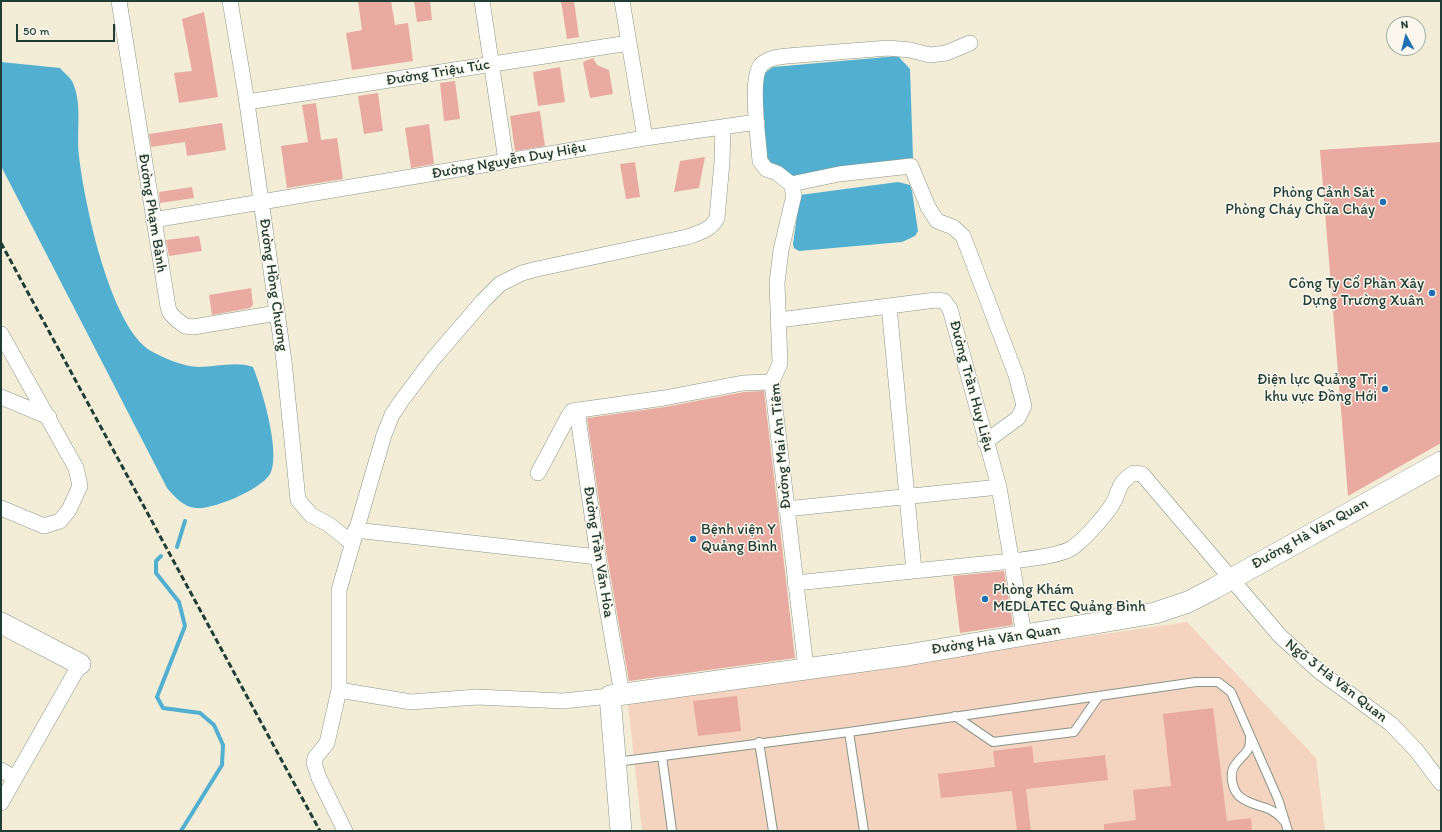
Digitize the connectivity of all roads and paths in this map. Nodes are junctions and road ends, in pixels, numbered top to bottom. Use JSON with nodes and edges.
{"nodes":[{"id":1,"x":120,"y":1,"type":"edge"},
{"id":2,"x":230,"y":1,"type":"edge"},
{"id":3,"x":482,"y":1,"type":"edge"},
{"id":4,"x":622,"y":1,"type":"edge"},
{"id":5,"x":629,"y":43,"type":"junction"},
{"id":6,"x":970,"y":44,"type":"dead end"},
{"id":7,"x":491,"y":65,"type":"junction"},
{"id":8,"x":247,"y":102,"type":"junction"},
{"id":9,"x":757,"y":122,"type":"junction"},
{"id":10,"x":723,"y":128,"type":"junction"},
{"id":11,"x":645,"y":138,"type":"junction"},
{"id":12,"x":506,"y":161,"type":"junction"},
{"id":13,"x":791,"y":184,"type":"junction"},
{"id":14,"x":262,"y":202,"type":"junction"},
{"id":15,"x":153,"y":220,"type":"junction"},
{"id":16,"x":890,"y":306,"type":"junction"},
{"id":17,"x":277,"y":313,"type":"junction"},
{"id":18,"x":779,"y":320,"type":"junction"},
{"id":19,"x":1,"y":334,"type":"edge"},
{"id":20,"x":772,"y":382,"type":"junction"},
{"id":21,"x":1,"y":397,"type":"edge"},
{"id":22,"x":577,"y":410,"type":"junction"},
{"id":23,"x":49,"y":417,"type":"junction"},
{"id":24,"x":985,"y":442,"type":"junction"},
{"id":25,"x":1441,"y":462,"type":"edge"},
{"id":26,"x":538,"y":473,"type":"dead end"},
{"id":27,"x":999,"y":487,"type":"junction"},
{"id":28,"x":906,"y":496,"type":"junction"},
{"id":29,"x":1,"y":508,"type":"edge"},
{"id":30,"x":786,"y":509,"type":"junction"},
{"id":31,"x":354,"y":537,"type":"junction"},
{"id":32,"x":598,"y":557,"type":"junction"},
{"id":33,"x":1012,"y":561,"type":"junction"},
{"id":34,"x":914,"y":571,"type":"junction"},
{"id":35,"x":1230,"y":579,"type":"junction"},
{"id":36,"x":795,"y":584,"type":"junction"},
{"id":37,"x":1,"y":624,"type":"edge"},
{"id":38,"x":1024,"y":635,"type":"junction"},
{"id":39,"x":80,"y":664,"type":"joint"},
{"id":40,"x":806,"y":668,"type":"junction"},
{"id":41,"x":339,"y":690,"type":"junction"},
{"id":42,"x":616,"y":695,"type":"junction"},
{"id":43,"x":1099,"y":696,"type":"junction"},
{"id":44,"x":955,"y":716,"type":"junction"},
{"id":45,"x":849,"y":732,"type":"junction"},
{"id":46,"x":1249,"y":734,"type":"junction"},
{"id":47,"x":759,"y":742,"type":"junction"},
{"id":48,"x":662,"y":756,"type":"junction"},
{"id":49,"x":615,"y":762,"type":"junction"},
{"id":50,"x":1,"y":770,"type":"edge"},
{"id":51,"x":15,"y":778,"type":"junction"},
{"id":52,"x":1441,"y":783,"type":"edge"},
{"id":53,"x":1,"y":803,"type":"edge"},
{"id":54,"x":1287,"y":827,"type":"edge"},
{"id":55,"x":345,"y":831,"type":"edge"},
{"id":56,"x":621,"y":831,"type":"edge"},
{"id":57,"x":672,"y":831,"type":"edge"},
{"id":58,"x":773,"y":831,"type":"edge"},
{"id":59,"x":864,"y":831,"type":"edge"}],
"edges":[{"from":1,"to":15,"type":"street","name":"Đường Phạm Bành"},
{"from":2,"to":8,"type":"street","name":"Đường Hồng Chương"},
{"from":3,"to":7,"type":"street"},
{"from":4,"to":5,"type":"street"},
{"from":5,"to":7,"type":"street","name":"Đường Triệu Túc"},
{"from":5,"to":11,"type":"street"},
{"from":6,"to":9,"type":"street"},
{"from":7,"to":8,"type":"street","name":"Đường Triệu Túc"},
{"from":7,"to":12,"type":"street"},
{"from":8,"to":14,"type":"street","name":"Đường Hồng Chương"},
{"from":9,"to":10,"type":"street","name":"Đường Nguyễn Duy Hiệu"},
{"from":9,"to":13,"type":"street"},
{"from":10,"to":11,"type":"street","name":"Đường Nguyễn Duy Hiệu"},
{"from":10,"to":31,"type":"street"},
{"from":11,"to":12,"type":"street","name":"Đường Nguyễn Duy Hiệu"},
{"from":12,"to":14,"type":"street","name":"Đường Nguyễn Duy Hiệu"},
{"from":13,"to":18,"type":"street","name":"Đường Mai An Tiêm"},
{"from":13,"to":24,"type":"street"},
{"from":14,"to":15,"type":"street","name":"Đường Nguyễn Duy Hiệu"},
{"from":14,"to":17,"type":"street","name":"Đường Hồng Chương"},
{"from":15,"to":17,"type":"street","name":"Đường Phạm Bành"},
{"from":16,"to":18,"type":"street","name":"Đường Trần Huy Liệu"},
{"from":16,"to":24,"type":"street","name":"Đường Trần Huy Liệu"},
{"from":16,"to":28,"type":"street"},
{"from":17,"to":31,"type":"street","name":"Đường Hồng Chương"},
{"from":18,"to":20,"type":"street","name":"Đường Mai An Tiêm"},
{"from":19,"to":23,"type":"street"},
{"from":20,"to":22,"type":"street"},
{"from":20,"to":30,"type":"street","name":"Đường Mai An Tiêm"},
{"from":21,"to":23,"type":"street"},
{"from":22,"to":26,"type":"street"},
{"from":22,"to":32,"type":"street","name":"Đường Trần Văn Hòa"},
{"from":23,"to":29,"type":"street"},
{"from":24,"to":27,"type":"street","name":"Đường Trần Huy Liệu"},
{"from":25,"to":35,"type":"main road","name":"Đường Hà Văn Quan"},
{"from":27,"to":28,"type":"street"},
{"from":27,"to":33,"type":"street","name":"Đường Trần Huy Liệu"},
{"from":28,"to":30,"type":"street"},
{"from":28,"to":34,"type":"street"},
{"from":30,"to":36,"type":"street","name":"Đường Mai An Tiêm"},
{"from":31,"to":32,"type":"street"},
{"from":31,"to":41,"type":"street"},
{"from":32,"to":42,"type":"street","name":"Đường Trần Văn Hòa"},
{"from":33,"to":34,"type":"street","name":"Ngõ 3 Hà Văn Quan"},
{"from":33,"to":35,"type":"street","name":"Ngõ 3 Hà Văn Quan"},
{"from":33,"to":38,"type":"street","name":"Đường Trần Huy Liệu"},
{"from":34,"to":36,"type":"street","name":"Ngõ 3 Hà Văn Quan"},
{"from":35,"to":38,"type":"main road","name":"Đường Hà Văn Quan"},
{"from":35,"to":52,"type":"street","name":"Ngõ 3 Hà Văn Quan"},
{"from":36,"to":40,"type":"street","name":"Đường Mai An Tiêm"},
{"from":37,"to":39,"type":"main road"},
{"from":38,"to":40,"type":"main road","name":"Đường Hà Văn Quan"},
{"from":39,"to":51,"type":"street"},
{"from":40,"to":42,"type":"main road","name":"Đường Hà Văn Quan"},
{"from":41,"to":42,"type":"street"},
{"from":41,"to":55,"type":"street"},
{"from":42,"to":49,"type":"main road","name":"Đường Trần Văn Hòa"},
{"from":43,"to":44,"type":"lane"},
{"from":43,"to":44,"type":"lane"},
{"from":43,"to":46,"type":"lane"},
{"from":44,"to":45,"type":"lane"},
{"from":45,"to":47,"type":"lane"},
{"from":45,"to":59,"type":"lane"},
{"from":46,"to":54,"type":"lane"},
{"from":46,"to":54,"type":"lane"},
{"from":47,"to":48,"type":"lane"},
{"from":47,"to":58,"type":"lane"},
{"from":48,"to":49,"type":"lane"},
{"from":48,"to":57,"type":"lane"},
{"from":49,"to":56,"type":"main road","name":"Đường Trần Văn Hòa"},
{"from":50,"to":51,"type":"street"},
{"from":51,"to":53,"type":"street"}]}
